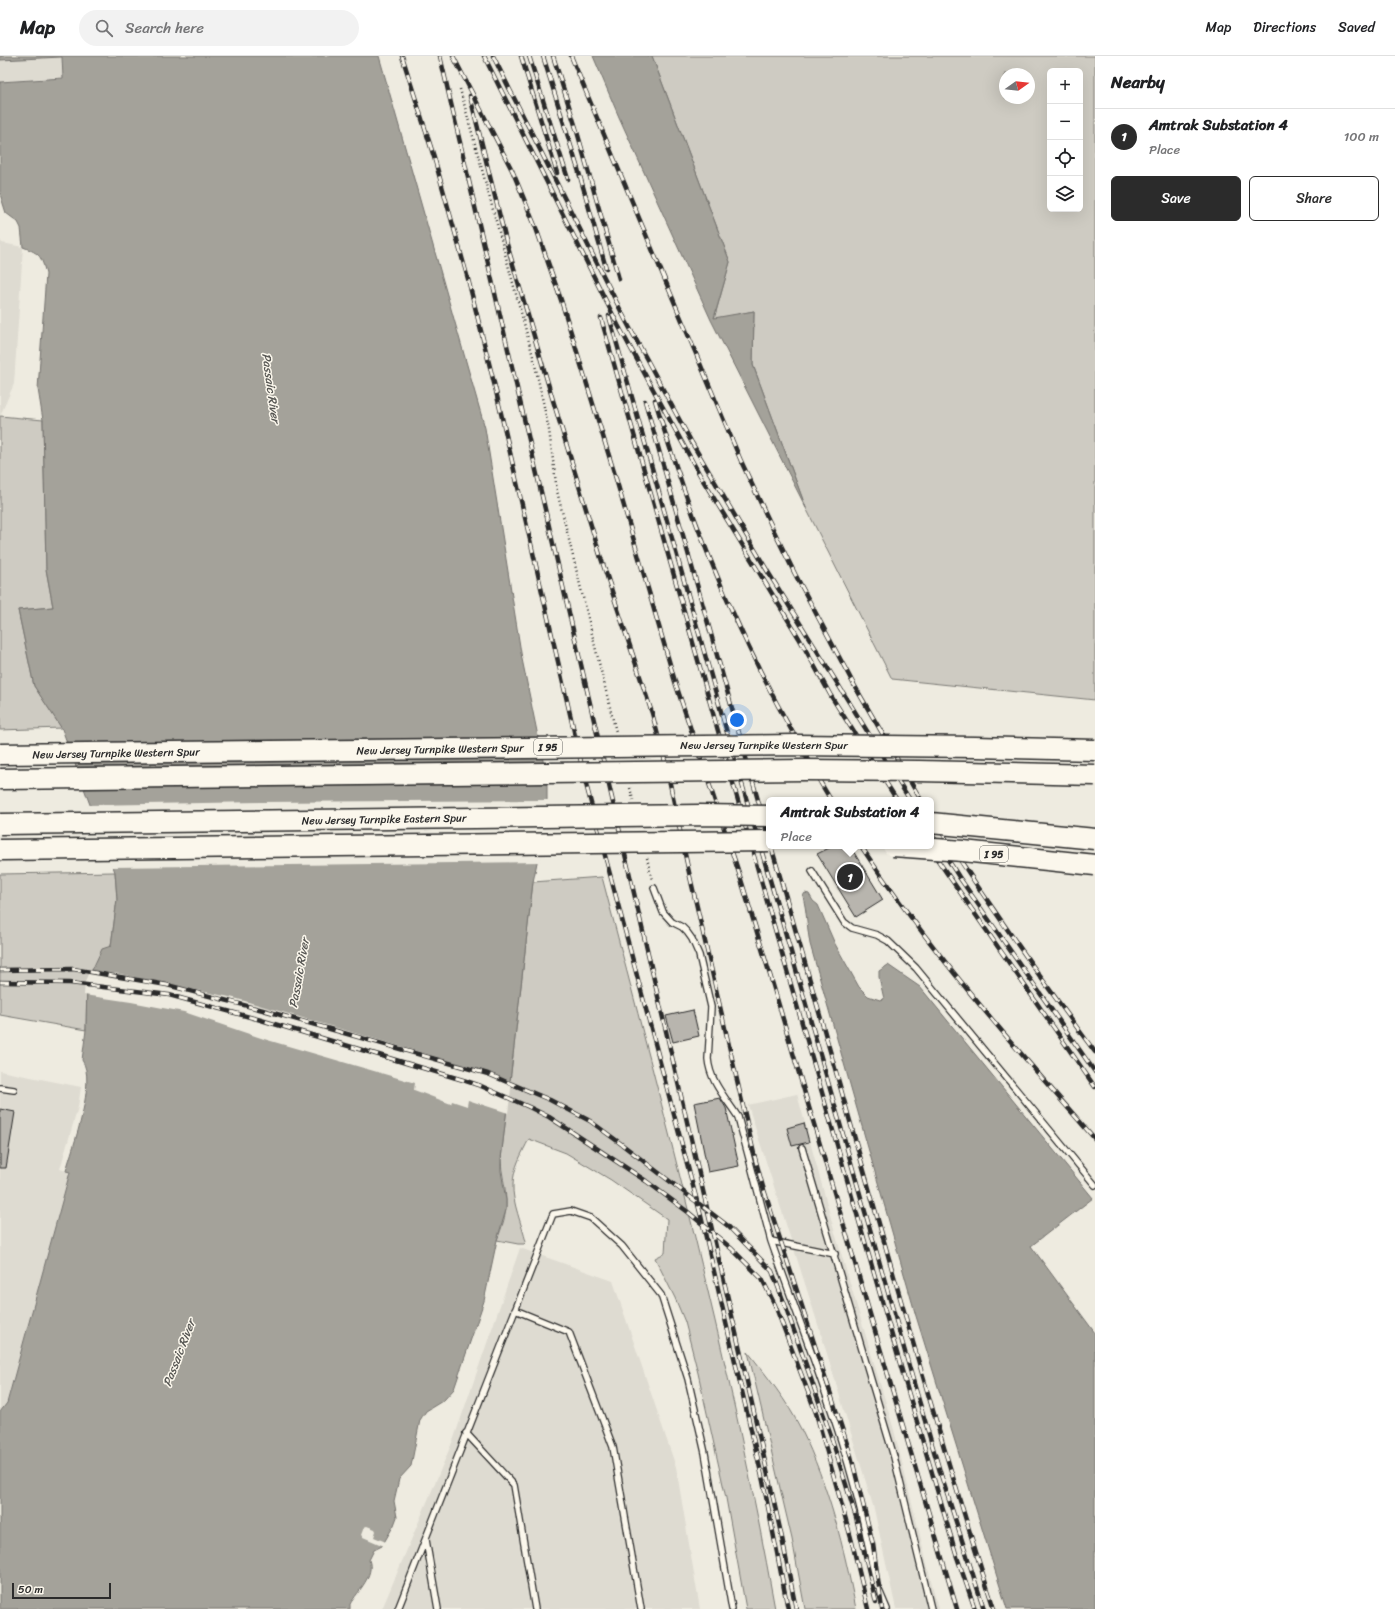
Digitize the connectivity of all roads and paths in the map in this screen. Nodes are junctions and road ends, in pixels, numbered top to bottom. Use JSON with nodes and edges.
{"nodes":[{"id":1,"x":460,"y":89,"type":"dead end"},
{"id":2,"x":617,"y":734,"type":"dead end"},
{"id":3,"x":1095,"y":750,"type":"edge"},
{"id":4,"x":0,"y":754,"type":"edge"},
{"id":5,"x":1095,"y":775,"type":"edge"},
{"id":6,"x":0,"y":779,"type":"edge"},
{"id":7,"x":628,"y":781,"type":"dead end"},
{"id":8,"x":634,"y":804,"type":"dead end"},
{"id":9,"x":766,"y":816,"type":"edge"},
{"id":10,"x":934,"y":823,"type":"edge"},
{"id":11,"x":0,"y":824,"type":"edge"},
{"id":12,"x":1095,"y":839,"type":"edge"},
{"id":13,"x":766,"y":841,"type":"edge"},
{"id":14,"x":934,"y":849,"type":"edge"},
{"id":15,"x":0,"y":850,"type":"edge"},
{"id":16,"x":646,"y":858,"type":"dead end"},
{"id":17,"x":1095,"y":864,"type":"edge"},
{"id":18,"x":812,"y":871,"type":"dead end"},
{"id":19,"x":654,"y":888,"type":"joint"},
{"id":20,"x":0,"y":1088,"type":"edge"},
{"id":21,"x":14,"y":1090,"type":"dead end"},
{"id":22,"x":802,"y":1148,"type":"dead end"},
{"id":23,"x":1095,"y":1185,"type":"edge"},
{"id":24,"x":771,"y":1241,"type":"junction"},
{"id":25,"x":835,"y":1254,"type":"junction"},
{"id":26,"x":515,"y":1310,"type":"junction"},
{"id":27,"x":466,"y":1433,"type":"junction"},
{"id":28,"x":426,"y":1540,"type":"junction"},
{"id":29,"x":398,"y":1609,"type":"edge"},
{"id":30,"x":438,"y":1609,"type":"edge"},
{"id":31,"x":535,"y":1609,"type":"edge"},
{"id":32,"x":641,"y":1609,"type":"edge"},
{"id":33,"x":732,"y":1609,"type":"edge"},
{"id":34,"x":887,"y":1609,"type":"edge"},
{"id":35,"x":931,"y":1609,"type":"edge"}],
"edges":[{"from":1,"to":2,"type":"path"},
{"from":3,"to":4,"type":"highway","name":"New Jersey Turnpike Western Spur","number":"I 95","bridge":true},
{"from":5,"to":6,"type":"highway","bridge":true},
{"from":7,"to":8,"type":"path"},
{"from":9,"to":11,"type":"highway","name":"New Jersey Turnpike Eastern Spur","bridge":true},
{"from":10,"to":12,"type":"highway","bridge":true},
{"from":13,"to":15,"type":"highway","bridge":true},
{"from":14,"to":17,"type":"highway","number":"I 95","bridge":true},
{"from":16,"to":19,"type":"path"},
{"from":18,"to":23,"type":"lane"},
{"from":19,"to":24,"type":"lane"},
{"from":20,"to":21,"type":"lane"},
{"from":22,"to":25,"type":"lane"},
{"from":24,"to":25,"type":"lane"},
{"from":24,"to":34,"type":"lane"},
{"from":25,"to":35,"type":"lane"},
{"from":26,"to":27,"type":"lane"},
{"from":26,"to":32,"type":"lane"},
{"from":26,"to":33,"type":"lane"},
{"from":27,"to":28,"type":"lane"},
{"from":27,"to":31,"type":"lane"},
{"from":28,"to":29,"type":"lane"},
{"from":28,"to":30,"type":"lane"}]}
